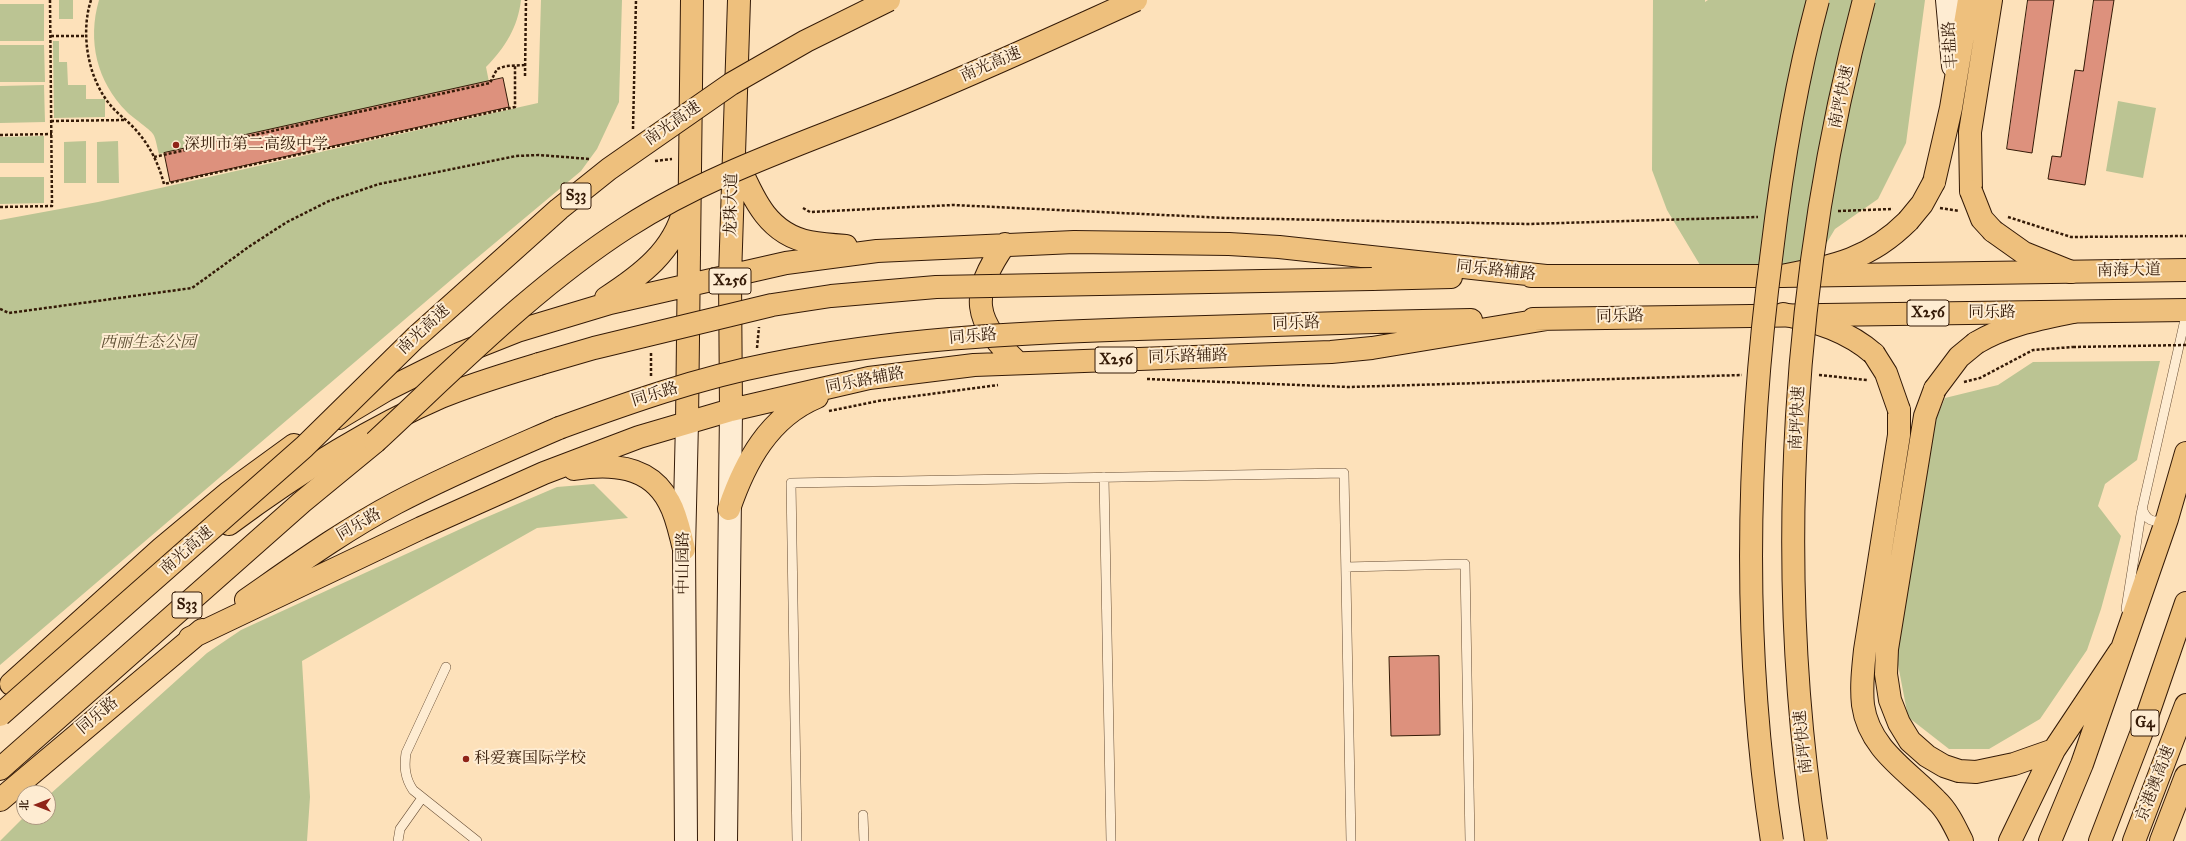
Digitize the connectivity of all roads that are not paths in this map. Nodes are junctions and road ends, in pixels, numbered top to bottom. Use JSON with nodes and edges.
{"nodes":[{"id":1,"x":692,"y":0,"type":"edge"},
{"id":2,"x":739,"y":0,"type":"edge"},
{"id":3,"x":888,"y":0,"type":"edge"},
{"id":4,"x":1136,"y":0,"type":"edge"},
{"id":5,"x":1818,"y":0,"type":"edge"},
{"id":6,"x":1864,"y":0,"type":"edge"},
{"id":7,"x":1947,"y":0,"type":"edge"},
{"id":8,"x":1969,"y":0,"type":"edge"},
{"id":9,"x":1990,"y":0,"type":"edge"},
{"id":10,"x":1954,"y":91,"type":"junction"},
{"id":11,"x":733,"y":153,"type":"junction"},
{"id":12,"x":691,"y":157,"type":"junction"},
{"id":13,"x":1005,"y":244,"type":"junction"},
{"id":14,"x":877,"y":251,"type":"junction"},
{"id":15,"x":2186,"y":270,"type":"edge"},
{"id":16,"x":2071,"y":272,"type":"junction"},
{"id":17,"x":1546,"y":276,"type":"junction"},
{"id":18,"x":1781,"y":276,"type":"junction"},
{"id":19,"x":730,"y":277,"type":"junction"},
{"id":20,"x":688,"y":285,"type":"junction"},
{"id":21,"x":586,"y":310,"type":"junction"},
{"id":22,"x":2186,"y":310,"type":"edge"},
{"id":23,"x":2073,"y":312,"type":"junction"},
{"id":24,"x":1783,"y":314,"type":"junction"},
{"id":25,"x":2186,"y":315,"type":"edge"},
{"id":26,"x":1547,"y":319,"type":"junction"},
{"id":27,"x":1018,"y":363,"type":"junction"},
{"id":28,"x":869,"y":378,"type":"junction"},
{"id":29,"x":731,"y":410,"type":"junction"},
{"id":30,"x":687,"y":422,"type":"junction"},
{"id":31,"x":2186,"y":453,"type":"edge"},
{"id":32,"x":544,"y":473,"type":"junction"},
{"id":33,"x":1104,"y":477,"type":"junction"},
{"id":34,"x":2142,"y":508,"type":"junction"},
{"id":35,"x":730,"y":509,"type":"junction"},
{"id":36,"x":2167,"y":519,"type":"junction"},
{"id":37,"x":684,"y":549,"type":"junction"},
{"id":38,"x":1346,"y":567,"type":"junction"},
{"id":39,"x":2186,"y":603,"type":"edge"},
{"id":40,"x":190,"y":638,"type":"junction"},
{"id":41,"x":2120,"y":651,"type":"junction"},
{"id":42,"x":446,"y":667,"type":"dead end"},
{"id":43,"x":6,"y":689,"type":"edge"},
{"id":44,"x":2186,"y":705,"type":"edge"},
{"id":45,"x":0,"y":714,"type":"edge"},
{"id":46,"x":2054,"y":750,"type":"junction"},
{"id":47,"x":0,"y":769,"type":"edge"},
{"id":48,"x":2186,"y":776,"type":"edge"},
{"id":49,"x":422,"y":798,"type":"junction"},
{"id":50,"x":0,"y":800,"type":"edge"},
{"id":51,"x":863,"y":815,"type":"dead end"},
{"id":52,"x":398,"y":841,"type":"edge"},
{"id":53,"x":477,"y":841,"type":"edge"},
{"id":54,"x":686,"y":841,"type":"edge"},
{"id":55,"x":726,"y":841,"type":"edge"},
{"id":56,"x":797,"y":841,"type":"edge"},
{"id":57,"x":864,"y":841,"type":"edge"},
{"id":58,"x":1111,"y":841,"type":"edge"},
{"id":59,"x":1351,"y":841,"type":"edge"},
{"id":60,"x":1470,"y":841,"type":"edge"},
{"id":61,"x":1772,"y":841,"type":"edge"},
{"id":62,"x":1816,"y":841,"type":"edge"},
{"id":63,"x":1962,"y":841,"type":"edge"},
{"id":64,"x":2010,"y":841,"type":"edge"},
{"id":65,"x":2050,"y":841,"type":"edge"},
{"id":66,"x":2100,"y":841,"type":"edge"},
{"id":67,"x":2134,"y":841,"type":"edge"},
{"id":68,"x":2161,"y":841,"type":"edge"}],
"edges":[{"from":1,"to":12,"type":"main road","number":"X256"},
{"from":2,"to":11,"type":"main road","name":"龙珠大道","number":"X256"},
{"from":3,"to":45,"type":"main road","name":"南光高速","number":"S33","bridge":true},
{"from":4,"to":47,"type":"main road","name":"南光高速","number":"S33","bridge":true},
{"from":5,"to":61,"type":"main road","bridge":true},
{"from":6,"to":62,"type":"main road","name":"南坪快速","bridge":true},
{"from":7,"to":10,"type":"main road","name":"丰盐路"},
{"from":8,"to":10,"type":"main road"},
{"from":9,"to":16,"type":"main road","bridge":true},
{"from":10,"to":18,"type":"main road","bridge":true},
{"from":11,"to":14,"type":"main road","number":"X256"},
{"from":11,"to":19,"type":"main road","name":"龙珠大道","number":"X256"},
{"from":12,"to":20,"type":"main road","number":"X256"},
{"from":12,"to":21,"type":"main road"},
{"from":13,"to":14,"type":"main road","name":"同乐路辅路","number":"X256"},
{"from":13,"to":17,"type":"main road","name":"同乐路辅路","number":"X256"},
{"from":13,"to":27,"type":"main road"},
{"from":14,"to":19,"type":"main road","name":"同乐路辅路","number":"X256"},
{"from":15,"to":16,"type":"main road","name":"南海大道","number":"X256"},
{"from":16,"to":18,"type":"main road","number":"X256"},
{"from":17,"to":18,"type":"main road","number":"X256"},
{"from":17,"to":43,"type":"main road","bridge":true},
{"from":19,"to":20,"type":"main road","name":"同乐路辅路"},
{"from":19,"to":29,"type":"main road","name":"龙珠大道","number":"X256"},
{"from":20,"to":21,"type":"main road","name":"同乐路辅路"},
{"from":20,"to":30,"type":"main road","name":"中山园路","number":"X256"},
{"from":21,"to":43,"type":"main road","name":"同乐路辅路"},
{"from":22,"to":23,"type":"main road","number":"X256"},
{"from":23,"to":24,"type":"main road","name":"同乐路","number":"X256"},
{"from":23,"to":46,"type":"main road","bridge":true},
{"from":24,"to":26,"type":"main road","name":"同乐路","number":"X256"},
{"from":24,"to":63,"type":"main road","bridge":true},
{"from":25,"to":34,"type":"lane"},
{"from":26,"to":27,"type":"main road","name":"同乐路辅路","number":"X256"},
{"from":26,"to":40,"type":"main road","name":"同乐路","bridge":true},
{"from":27,"to":28,"type":"main road","name":"同乐路辅路","number":"X256"},
{"from":28,"to":29,"type":"main road","name":"同乐路辅路","number":"X256"},
{"from":28,"to":35,"type":"main road"},
{"from":29,"to":30,"type":"main road","name":"同乐路辅路","number":"X256"},
{"from":29,"to":35,"type":"main road"},
{"from":30,"to":32,"type":"main road","name":"同乐路辅路"},
{"from":30,"to":37,"type":"main road","name":"中山园路"},
{"from":31,"to":36,"type":"main road"},
{"from":32,"to":37,"type":"main road"},
{"from":32,"to":40,"type":"main road","name":"同乐路辅路"},
{"from":33,"to":38,"type":"lane"},
{"from":33,"to":56,"type":"lane"},
{"from":33,"to":58,"type":"lane"},
{"from":34,"to":36,"type":"lane"},
{"from":34,"to":41,"type":"lane"},
{"from":35,"to":55,"type":"main road"},
{"from":36,"to":41,"type":"main road"},
{"from":37,"to":54,"type":"main road","name":"中山园路"},
{"from":38,"to":59,"type":"lane"},
{"from":38,"to":60,"type":"lane"},
{"from":39,"to":66,"type":"main road","name":"京港澳高速","number":"G4"},
{"from":40,"to":50,"type":"main road","name":"同乐路"},
{"from":41,"to":46,"type":"main road"},
{"from":41,"to":65,"type":"main road"},
{"from":42,"to":49,"type":"lane"},
{"from":44,"to":67,"type":"main road","name":"京港澳高速","number":"G4"},
{"from":46,"to":64,"type":"main road"},
{"from":48,"to":68,"type":"main road"},
{"from":49,"to":52,"type":"lane"},
{"from":49,"to":53,"type":"lane"},
{"from":51,"to":57,"type":"lane"}]}
